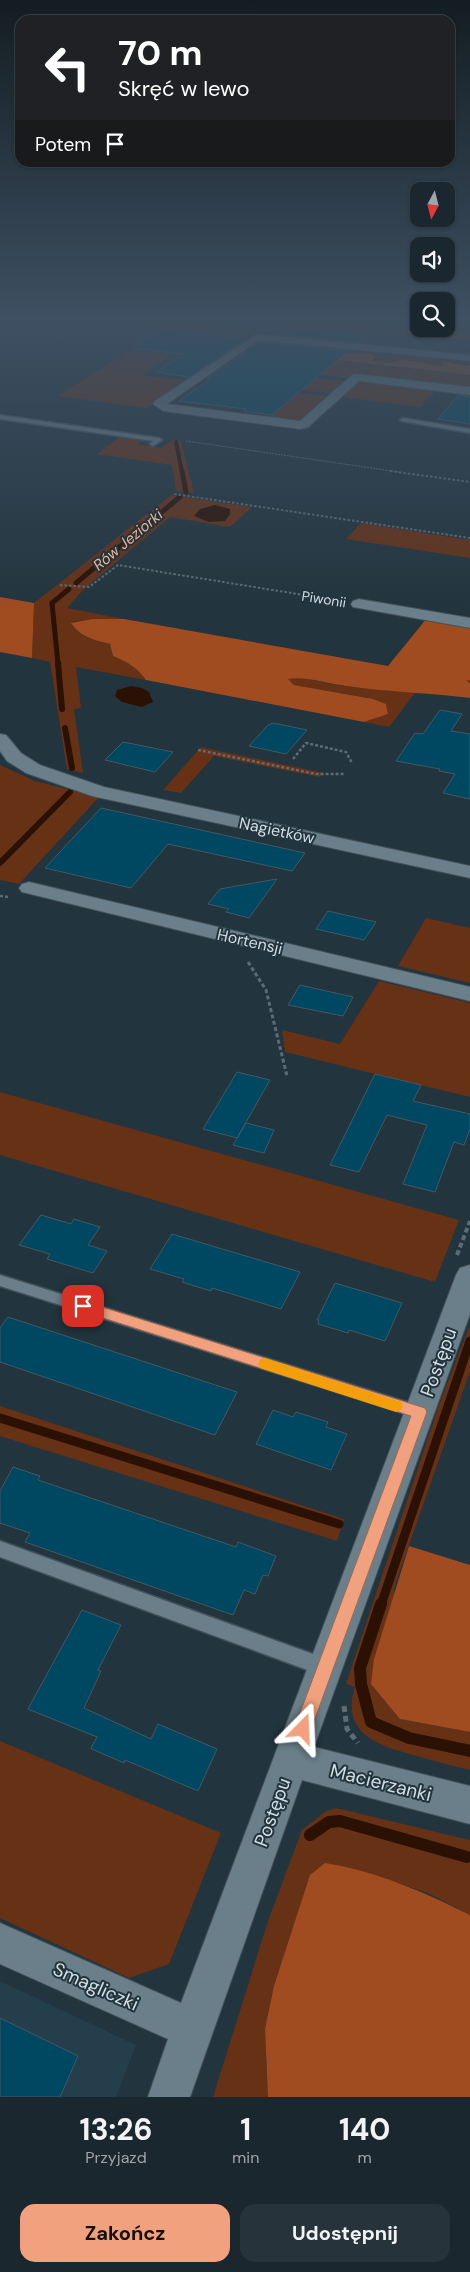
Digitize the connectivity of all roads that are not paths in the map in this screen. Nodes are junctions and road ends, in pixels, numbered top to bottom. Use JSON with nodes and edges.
{"nodes":[{"id":1,"x":237,"y":417,"type":"edge"},
{"id":2,"x":311,"y":417,"type":"edge"},
{"id":3,"x":0,"y":418,"type":"edge"},
{"id":4,"x":403,"y":420,"type":"dead end"},
{"id":5,"x":470,"y":431,"type":"edge"},
{"id":6,"x":154,"y":444,"type":"dead end"},
{"id":7,"x":359,"y":604,"type":"road end"},
{"id":8,"x":470,"y":623,"type":"edge"},
{"id":9,"x":0,"y":739,"type":"edge"},
{"id":10,"x":85,"y":785,"type":"junction"},
{"id":11,"x":470,"y":862,"type":"edge"},
{"id":12,"x":470,"y":872,"type":"edge"},
{"id":13,"x":21,"y":893,"type":"road end"},
{"id":14,"x":470,"y":994,"type":"edge"},
{"id":15,"x":470,"y":1275,"type":"edge"},
{"id":16,"x":0,"y":1280,"type":"edge"},
{"id":17,"x":420,"y":1412,"type":"junction"},
{"id":18,"x":0,"y":1550,"type":"edge"},
{"id":19,"x":324,"y":1676,"type":"junction"},
{"id":20,"x":292,"y":1759,"type":"junction"},
{"id":21,"x":470,"y":1805,"type":"edge"},
{"id":22,"x":0,"y":1942,"type":"edge"},
{"id":23,"x":192,"y":2029,"type":"junction"},
{"id":24,"x":169,"y":2097,"type":"edge"}],
"edges":[{"from":1,"to":2,"type":"street"},
{"from":3,"to":6,"type":"lane"},
{"from":4,"to":5,"type":"lane"},
{"from":7,"to":8,"type":"street","name":"Piwonii"},
{"from":9,"to":10,"type":"street","name":"Nagietków"},
{"from":10,"to":11,"type":"street","name":"Nagietków"},
{"from":10,"to":12,"type":"street","name":"Nagietków"},
{"from":13,"to":14,"type":"street","name":"Hortensji"},
{"from":15,"to":17,"type":"street","name":"Postępu"},
{"from":16,"to":17,"type":"lane"},
{"from":17,"to":19,"type":"street","name":"Postępu"},
{"from":18,"to":19,"type":"lane"},
{"from":19,"to":20,"type":"street","name":"Postępu"},
{"from":20,"to":21,"type":"street","name":"Macierzanki"},
{"from":20,"to":23,"type":"street","name":"Postępu"},
{"from":22,"to":23,"type":"street","name":"Smagliczki"},
{"from":23,"to":24,"type":"street","name":"Postępu"}]}
